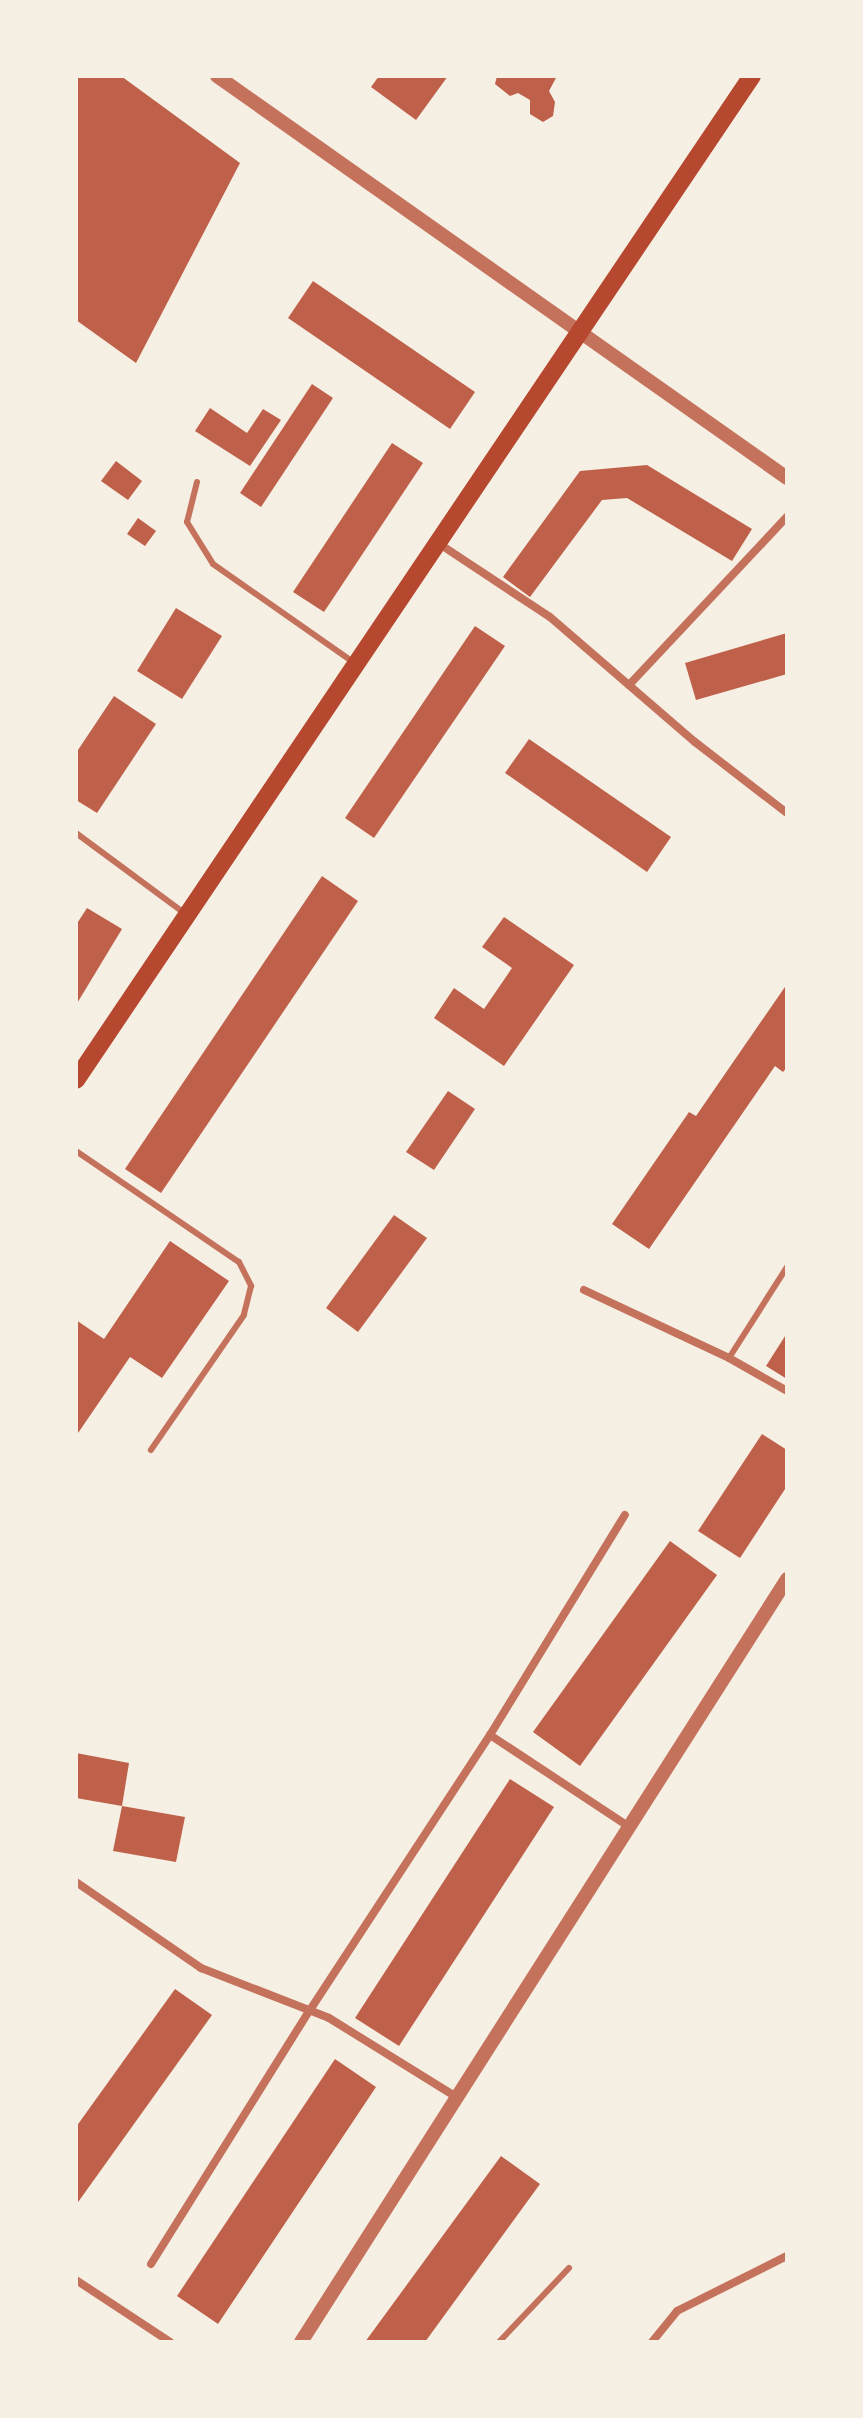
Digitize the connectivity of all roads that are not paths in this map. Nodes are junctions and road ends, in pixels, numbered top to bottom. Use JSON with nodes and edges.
{"nodes":[{"id":1,"x":217,"y":76,"type":"edge"},
{"id":2,"x":752,"y":76,"type":"edge"},
{"id":3,"x":581,"y":330,"type":"junction"},
{"id":4,"x":787,"y":478,"type":"edge"},
{"id":5,"x":197,"y":482,"type":"dead end"},
{"id":6,"x":787,"y":517,"type":"edge"},
{"id":7,"x":438,"y":543,"type":"junction"},
{"id":8,"x":356,"y":664,"type":"junction"},
{"id":9,"x":629,"y":685,"type":"junction"},
{"id":10,"x":787,"y":813,"type":"edge"},
{"id":11,"x":76,"y":833,"type":"edge"},
{"id":12,"x":187,"y":915,"type":"junction"},
{"id":13,"x":76,"y":1080,"type":"edge"},
{"id":14,"x":76,"y":1151,"type":"edge"},
{"id":15,"x":787,"y":1267,"type":"edge"},
{"id":16,"x":584,"y":1290,"type":"dead end"},
{"id":17,"x":729,"y":1358,"type":"junction"},
{"id":18,"x":787,"y":1391,"type":"edge"},
{"id":19,"x":151,"y":1450,"type":"dead end"},
{"id":20,"x":625,"y":1515,"type":"dead end"},
{"id":21,"x":787,"y":1579,"type":"edge"},
{"id":22,"x":490,"y":1735,"type":"junction"},
{"id":23,"x":628,"y":1826,"type":"junction"},
{"id":24,"x":76,"y":1882,"type":"edge"},
{"id":25,"x":310,"y":2010,"type":"junction"},
{"id":26,"x":455,"y":2096,"type":"junction"},
{"id":27,"x":787,"y":2256,"type":"edge"},
{"id":28,"x":151,"y":2264,"type":"dead end"},
{"id":29,"x":569,"y":2268,"type":"dead end"},
{"id":30,"x":76,"y":2280,"type":"edge"},
{"id":31,"x":170,"y":2342,"type":"edge"},
{"id":32,"x":301,"y":2342,"type":"edge"},
{"id":33,"x":499,"y":2342,"type":"edge"},
{"id":34,"x":652,"y":2342,"type":"edge"}],
"edges":[{"from":1,"to":3,"type":"street"},
{"from":2,"to":3,"type":"main road"},
{"from":3,"to":4,"type":"street"},
{"from":3,"to":7,"type":"main road"},
{"from":5,"to":8,"type":"lane"},
{"from":6,"to":9,"type":"street"},
{"from":7,"to":8,"type":"main road"},
{"from":7,"to":9,"type":"street"},
{"from":8,"to":12,"type":"main road"},
{"from":9,"to":10,"type":"street"},
{"from":11,"to":12,"type":"lane"},
{"from":12,"to":13,"type":"main road"},
{"from":14,"to":19,"type":"lane"},
{"from":15,"to":17,"type":"lane"},
{"from":16,"to":17,"type":"street"},
{"from":17,"to":18,"type":"street"},
{"from":20,"to":22,"type":"street"},
{"from":21,"to":23,"type":"street"},
{"from":22,"to":23,"type":"street"},
{"from":22,"to":25,"type":"street"},
{"from":23,"to":26,"type":"street"},
{"from":24,"to":25,"type":"street"},
{"from":25,"to":26,"type":"street"},
{"from":25,"to":28,"type":"street"},
{"from":26,"to":32,"type":"street"},
{"from":27,"to":34,"type":"street"},
{"from":29,"to":33,"type":"lane"},
{"from":30,"to":31,"type":"street"}]}
